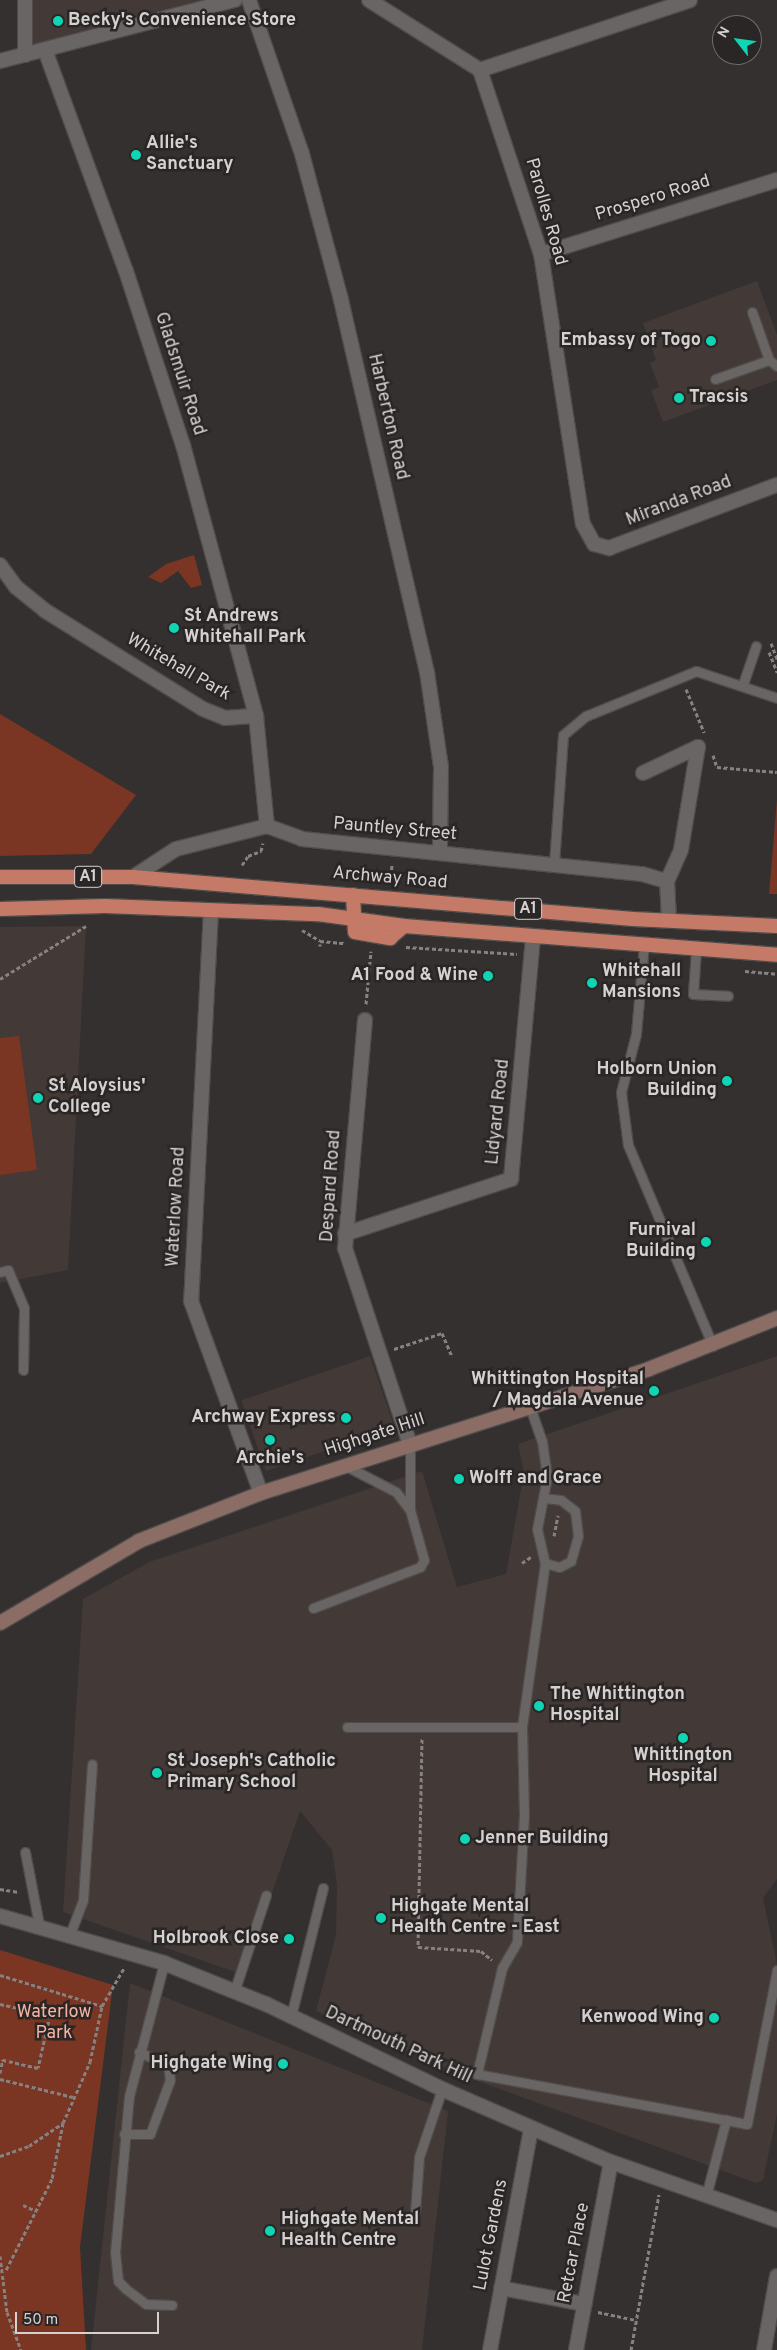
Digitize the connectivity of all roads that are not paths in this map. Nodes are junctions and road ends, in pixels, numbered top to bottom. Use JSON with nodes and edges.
{"nodes":[{"id":1,"x":25,"y":0,"type":"edge"},
{"id":2,"x":249,"y":0,"type":"edge"},
{"id":3,"x":369,"y":0,"type":"edge"},
{"id":4,"x":690,"y":0,"type":"edge"},
{"id":5,"x":226,"y":1,"type":"edge"},
{"id":6,"x":45,"y":50,"type":"junction"},
{"id":7,"x":25,"y":55,"type":"junction"},
{"id":8,"x":0,"y":61,"type":"edge"},
{"id":9,"x":480,"y":70,"type":"junction"},
{"id":10,"x":777,"y":180,"type":"edge"},
{"id":11,"x":541,"y":254,"type":"junction"},
{"id":12,"x":752,"y":312,"type":"dead end"},
{"id":13,"x":769,"y":360,"type":"junction"},
{"id":14,"x":777,"y":366,"type":"edge"},
{"id":15,"x":715,"y":379,"type":"dead end"},
{"id":16,"x":777,"y":485,"type":"edge"},
{"id":17,"x":594,"y":544,"type":"joint"},
{"id":18,"x":0,"y":565,"type":"edge"},
{"id":19,"x":756,"y":646,"type":"dead end"},
{"id":20,"x":744,"y":684,"type":"junction"},
{"id":21,"x":777,"y":698,"type":"edge"},
{"id":22,"x":256,"y":716,"type":"junction"},
{"id":23,"x":643,"y":773,"type":"dead end"},
{"id":24,"x":267,"y":826,"type":"junction"},
{"id":25,"x":440,"y":853,"type":"junction"},
{"id":26,"x":554,"y":864,"type":"junction"},
{"id":27,"x":0,"y":876,"type":"edge"},
{"id":28,"x":133,"y":877,"type":"junction"},
{"id":29,"x":667,"y":881,"type":"junction"},
{"id":30,"x":353,"y":894,"type":"junction"},
{"id":31,"x":0,"y":909,"type":"edge"},
{"id":32,"x":211,"y":910,"type":"junction"},
{"id":33,"x":351,"y":918,"type":"junction"},
{"id":34,"x":669,"y":920,"type":"junction"},
{"id":35,"x":777,"y":926,"type":"edge"},
{"id":36,"x":533,"y":936,"type":"junction"},
{"id":37,"x":644,"y":944,"type":"junction"},
{"id":38,"x":696,"y":950,"type":"junction"},
{"id":39,"x":777,"y":955,"type":"edge"},
{"id":40,"x":728,"y":996,"type":"dead end"},
{"id":41,"x":365,"y":1020,"type":"road end"},
{"id":42,"x":345,"y":1234,"type":"junction"},
{"id":43,"x":0,"y":1272,"type":"edge"},
{"id":44,"x":777,"y":1318,"type":"edge"},
{"id":45,"x":713,"y":1346,"type":"junction"},
{"id":46,"x":23,"y":1370,"type":"dead end"},
{"id":47,"x":530,"y":1407,"type":"junction"},
{"id":48,"x":410,"y":1444,"type":"junction"},
{"id":49,"x":346,"y":1466,"type":"junction"},
{"id":50,"x":261,"y":1493,"type":"junction"},
{"id":51,"x":543,"y":1498,"type":"junction"},
{"id":52,"x":410,"y":1510,"type":"junction"},
{"id":53,"x":544,"y":1564,"type":"junction"},
{"id":54,"x":313,"y":1608,"type":"dead end"},
{"id":55,"x":0,"y":1624,"type":"edge"},
{"id":56,"x":347,"y":1727,"type":"dead end"},
{"id":57,"x":522,"y":1727,"type":"junction"},
{"id":58,"x":92,"y":1764,"type":"dead end"},
{"id":59,"x":25,"y":1852,"type":"dead end"},
{"id":60,"x":323,"y":1888,"type":"dead end"},
{"id":61,"x":266,"y":1895,"type":"dead end"},
{"id":62,"x":0,"y":1916,"type":"edge"},
{"id":63,"x":39,"y":1925,"type":"junction"},
{"id":64,"x":70,"y":1934,"type":"junction"},
{"id":65,"x":164,"y":1963,"type":"junction"},
{"id":66,"x":777,"y":1970,"type":"edge"},
{"id":67,"x":234,"y":1992,"type":"junction"},
{"id":68,"x":292,"y":2016,"type":"junction"},
{"id":69,"x":139,"y":2052,"type":"junction"},
{"id":70,"x":442,"y":2089,"type":"junction"},
{"id":71,"x":726,"y":2120,"type":"junction"},
{"id":72,"x":531,"y":2128,"type":"junction"},
{"id":73,"x":124,"y":2134,"type":"junction"},
{"id":74,"x":611,"y":2162,"type":"junction"},
{"id":75,"x":706,"y":2196,"type":"junction"},
{"id":76,"x":415,"y":2212,"type":"dead end"},
{"id":77,"x":777,"y":2220,"type":"edge"},
{"id":78,"x":777,"y":2276,"type":"edge"},
{"id":79,"x":502,"y":2288,"type":"junction"},
{"id":80,"x":172,"y":2305,"type":"dead end"},
{"id":81,"x":584,"y":2307,"type":"junction"},
{"id":82,"x":490,"y":2350,"type":"edge"},
{"id":83,"x":576,"y":2350,"type":"edge"},
{"id":84,"x":764,"y":2350,"type":"edge"}],
"edges":[{"from":1,"to":7,"type":"street"},
{"from":2,"to":25,"type":"street","name":"Harberton Road"},
{"from":3,"to":9,"type":"street"},
{"from":4,"to":9,"type":"street"},
{"from":5,"to":6,"type":"street"},
{"from":6,"to":7,"type":"street"},
{"from":6,"to":22,"type":"street","name":"Gladsmuir Road"},
{"from":7,"to":8,"type":"street"},
{"from":9,"to":11,"type":"street","name":"Parolles Road"},
{"from":10,"to":11,"type":"street","name":"Prospero Road"},
{"from":11,"to":17,"type":"street","name":"Parolles Road"},
{"from":12,"to":13,"type":"lane"},
{"from":13,"to":14,"type":"lane"},
{"from":13,"to":15,"type":"lane"},
{"from":16,"to":17,"type":"street","name":"Miranda Road"},
{"from":18,"to":22,"type":"street","name":"Whitehall Park"},
{"from":19,"to":20,"type":"lane"},
{"from":20,"to":21,"type":"lane"},
{"from":20,"to":26,"type":"lane"},
{"from":22,"to":24,"type":"street"},
{"from":23,"to":29,"type":"street"},
{"from":24,"to":25,"type":"street","name":"Pauntley Street"},
{"from":24,"to":28,"type":"street"},
{"from":25,"to":26,"type":"street","name":"Pauntley Street"},
{"from":26,"to":29,"type":"street","name":"Pauntley Street"},
{"from":27,"to":28,"type":"highway","name":"Archway Road","number":"A1"},
{"from":28,"to":30,"type":"highway","name":"Archway Road","number":"A1"},
{"from":29,"to":34,"type":"street"},
{"from":30,"to":33,"type":"highway"},
{"from":30,"to":34,"type":"highway","name":"Archway Road","number":"A1"},
{"from":31,"to":32,"type":"highway","number":"A1"},
{"from":32,"to":33,"type":"highway","number":"A1"},
{"from":32,"to":50,"type":"street","name":"Waterlow Road"},
{"from":33,"to":36,"type":"highway","number":"A1"},
{"from":34,"to":35,"type":"highway","name":"Archway Road","number":"A1"},
{"from":36,"to":37,"type":"highway","number":"A1"},
{"from":36,"to":42,"type":"street","name":"Lidyard Road"},
{"from":37,"to":38,"type":"highway","number":"A1"},
{"from":37,"to":45,"type":"lane"},
{"from":38,"to":39,"type":"highway","number":"A1"},
{"from":38,"to":40,"type":"lane"},
{"from":41,"to":42,"type":"street","name":"Despard Road"},
{"from":42,"to":48,"type":"street","name":"Despard Road"},
{"from":43,"to":46,"type":"lane"},
{"from":44,"to":45,"type":"main road","name":"Highgate Hill"},
{"from":45,"to":47,"type":"main road","name":"Highgate Hill"},
{"from":47,"to":48,"type":"main road","name":"Highgate Hill"},
{"from":47,"to":51,"type":"lane"},
{"from":48,"to":49,"type":"main road","name":"Highgate Hill"},
{"from":48,"to":52,"type":"lane"},
{"from":49,"to":50,"type":"main road","name":"Highgate Hill"},
{"from":49,"to":52,"type":"lane"},
{"from":50,"to":55,"type":"main road","name":"Highgate Hill"},
{"from":51,"to":53,"type":"lane"},
{"from":51,"to":53,"type":"lane"},
{"from":52,"to":54,"type":"lane"},
{"from":53,"to":57,"type":"lane"},
{"from":56,"to":57,"type":"lane"},
{"from":57,"to":71,"type":"lane"},
{"from":58,"to":64,"type":"lane"},
{"from":59,"to":63,"type":"lane"},
{"from":60,"to":68,"type":"lane"},
{"from":61,"to":67,"type":"lane"},
{"from":62,"to":63,"type":"street","name":"Dartmouth Park Hill"},
{"from":63,"to":64,"type":"street","name":"Dartmouth Park Hill"},
{"from":64,"to":65,"type":"street","name":"Dartmouth Park Hill"},
{"from":65,"to":67,"type":"street","name":"Dartmouth Park Hill"},
{"from":65,"to":69,"type":"lane"},
{"from":66,"to":71,"type":"lane"},
{"from":67,"to":68,"type":"street","name":"Dartmouth Park Hill"},
{"from":68,"to":70,"type":"street","name":"Dartmouth Park Hill"},
{"from":69,"to":73,"type":"lane"},
{"from":69,"to":73,"type":"lane"},
{"from":70,"to":72,"type":"street","name":"Dartmouth Park Hill"},
{"from":70,"to":76,"type":"lane"},
{"from":71,"to":75,"type":"lane"},
{"from":72,"to":74,"type":"street","name":"Dartmouth Park Hill"},
{"from":72,"to":79,"type":"street","name":"Lulot Gardens"},
{"from":73,"to":80,"type":"lane"},
{"from":74,"to":75,"type":"street","name":"Dartmouth Park Hill"},
{"from":74,"to":81,"type":"street","name":"Retcar Place"},
{"from":75,"to":77,"type":"street","name":"Dartmouth Park Hill"},
{"from":78,"to":84,"type":"street"},
{"from":79,"to":81,"type":"street"},
{"from":79,"to":82,"type":"street","name":"Lulot Gardens"},
{"from":81,"to":83,"type":"street","name":"Retcar Place"}]}
